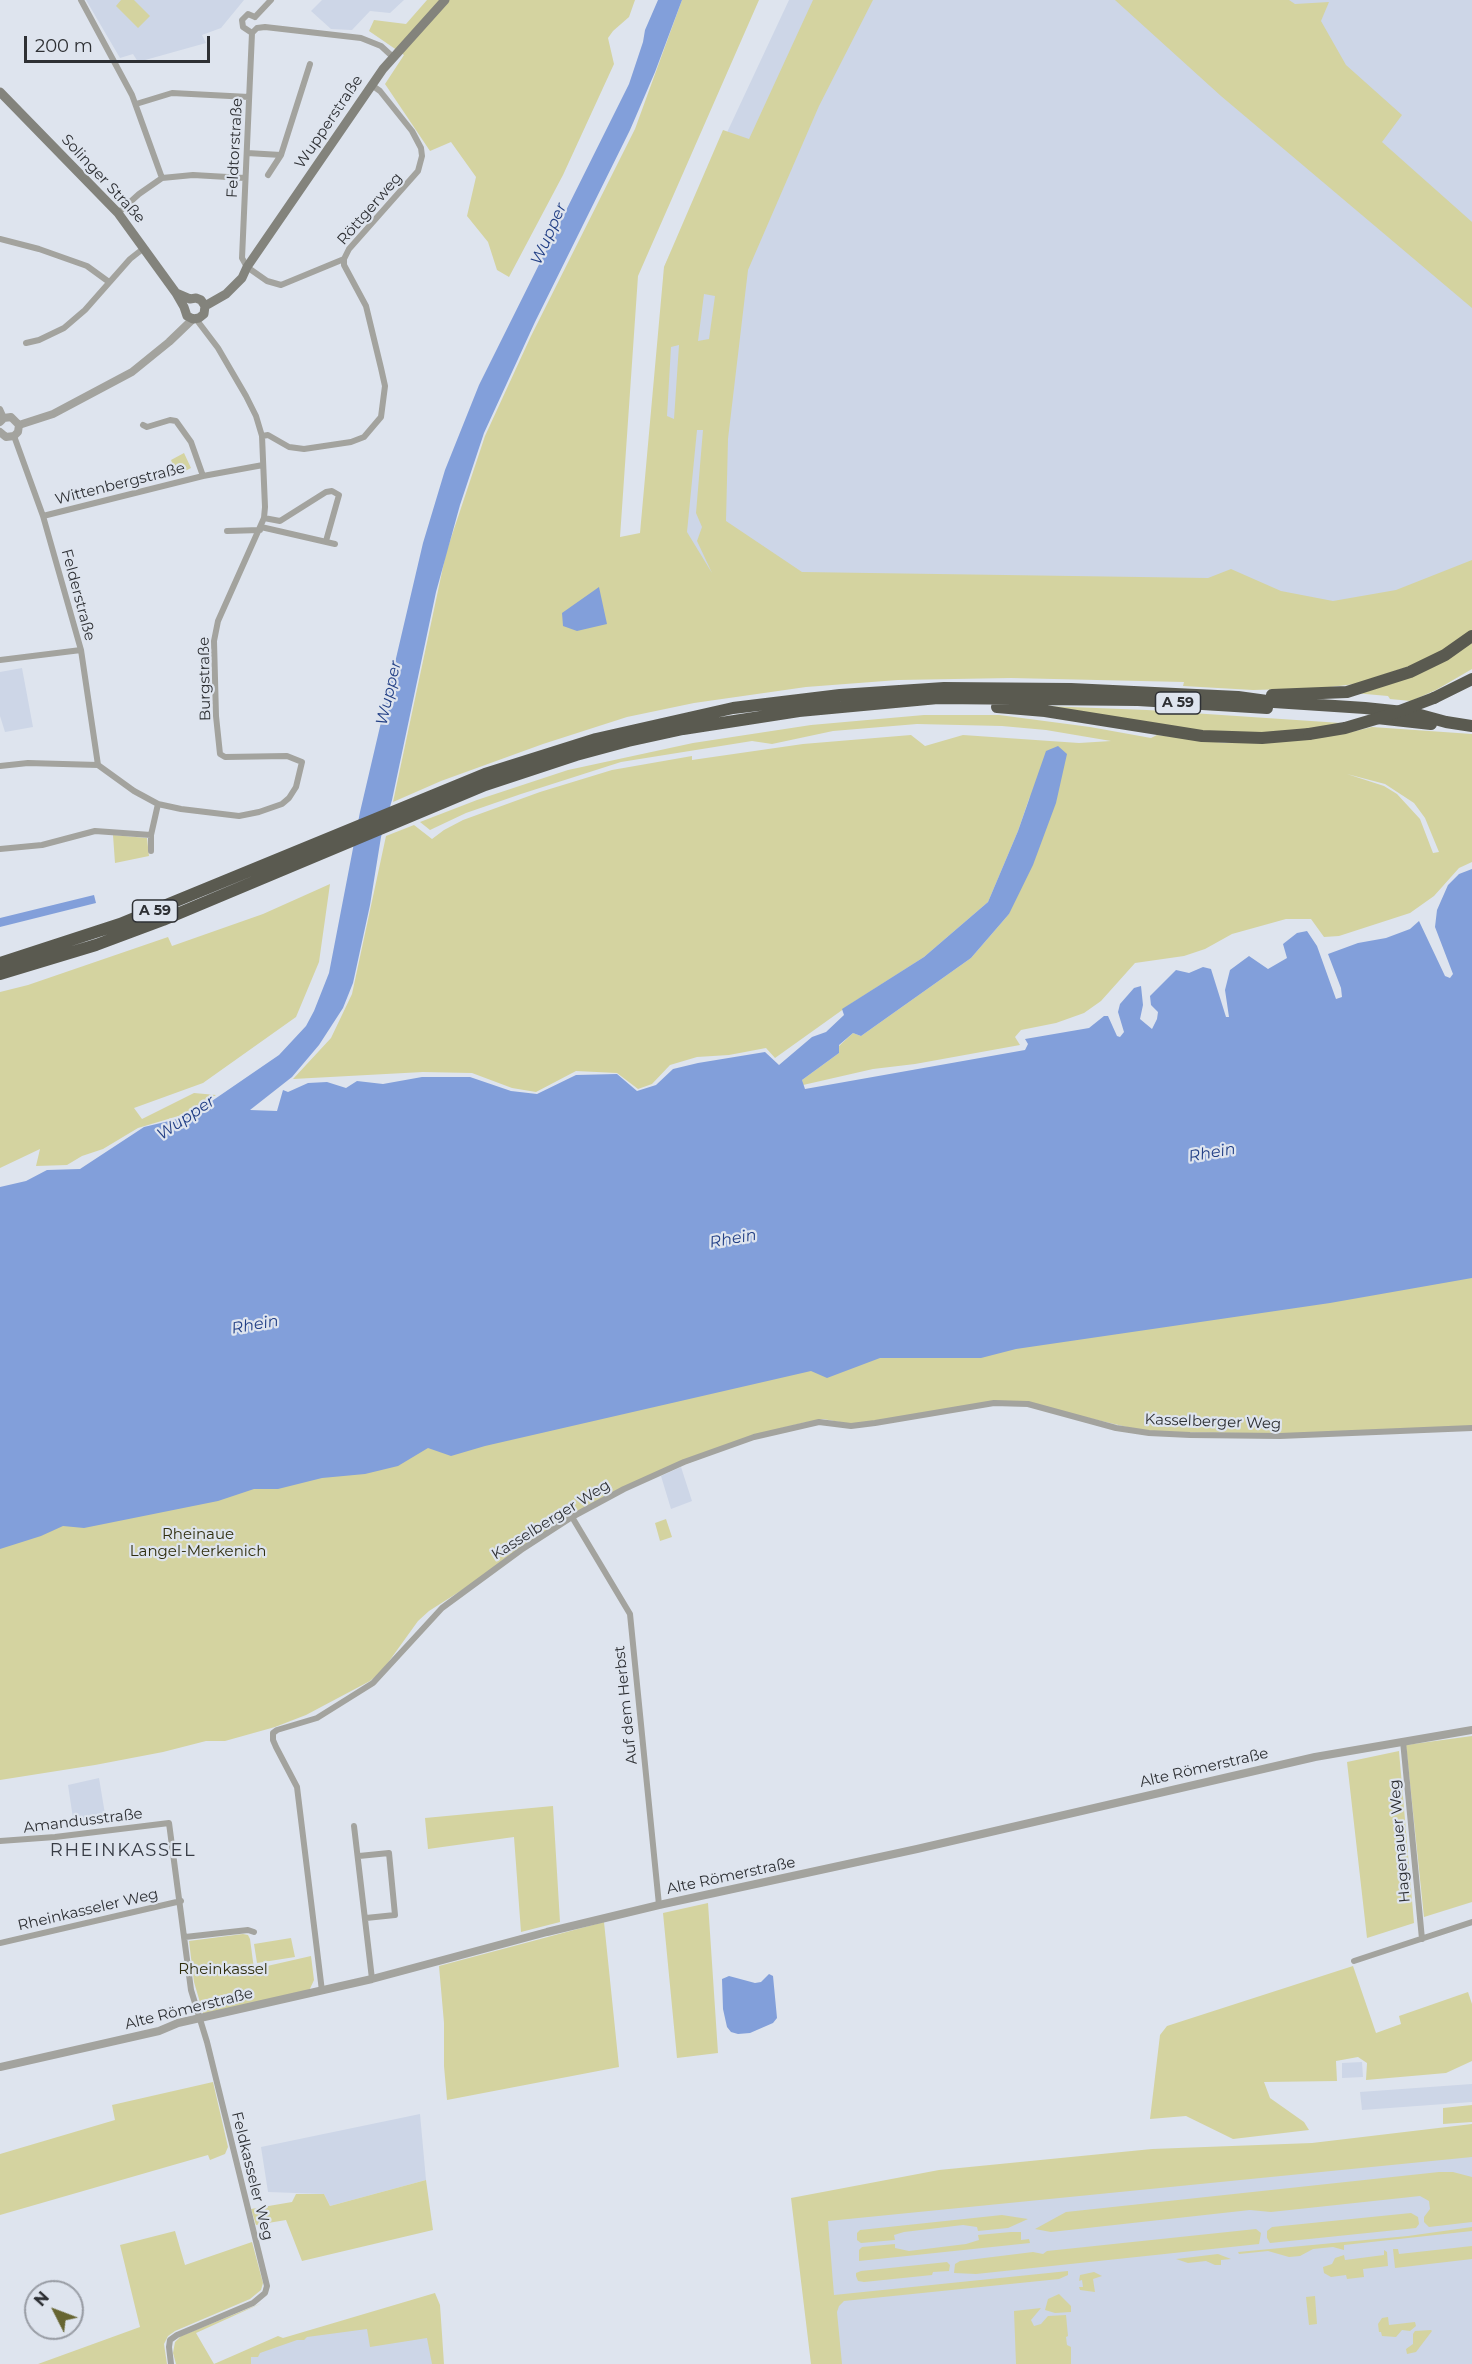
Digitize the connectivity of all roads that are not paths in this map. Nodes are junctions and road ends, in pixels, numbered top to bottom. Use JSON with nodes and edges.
{"nodes":[{"id":1,"x":81,"y":0,"type":"edge"},
{"id":2,"x":271,"y":0,"type":"edge"},
{"id":3,"x":445,"y":0,"type":"edge"},
{"id":4,"x":255,"y":17,"type":"junction"},
{"id":5,"x":255,"y":30,"type":"junction"},
{"id":6,"x":393,"y":57,"type":"junction"},
{"id":7,"x":310,"y":64,"type":"dead end"},
{"id":8,"x":373,"y":86,"type":"junction"},
{"id":9,"x":0,"y":92,"type":"edge"},
{"id":10,"x":249,"y":97,"type":"junction"},
{"id":11,"x":135,"y":104,"type":"junction"},
{"id":12,"x":247,"y":153,"type":"junction"},
{"id":13,"x":281,"y":155,"type":"junction"},
{"id":14,"x":268,"y":175,"type":"dead end"},
{"id":15,"x":162,"y":178,"type":"junction"},
{"id":16,"x":245,"y":178,"type":"junction"},
{"id":17,"x":118,"y":213,"type":"junction"},
{"id":18,"x":0,"y":239,"type":"edge"},
{"id":19,"x":144,"y":248,"type":"junction"},
{"id":20,"x":344,"y":259,"type":"junction"},
{"id":21,"x":247,"y":267,"type":"junction"},
{"id":22,"x":109,"y":282,"type":"junction"},
{"id":23,"x":195,"y":310,"type":"junction"},
{"id":24,"x":26,"y":343,"type":"dead end"},
{"id":25,"x":0,"y":409,"type":"edge"},
{"id":26,"x":2,"y":420,"type":"edge"},
{"id":27,"x":19,"y":424,"type":"junction"},
{"id":28,"x":143,"y":425,"type":"dead end"},
{"id":29,"x":0,"y":432,"type":"edge"},
{"id":30,"x":14,"y":436,"type":"junction"},
{"id":31,"x":262,"y":436,"type":"junction"},
{"id":32,"x":263,"y":465,"type":"junction"},
{"id":33,"x":203,"y":476,"type":"junction"},
{"id":34,"x":43,"y":516,"type":"junction"},
{"id":35,"x":264,"y":518,"type":"junction"},
{"id":36,"x":261,"y":528,"type":"junction"},
{"id":37,"x":227,"y":531,"type":"dead end"},
{"id":38,"x":326,"y":541,"type":"junction"},
{"id":39,"x":335,"y":544,"type":"dead end"},
{"id":40,"x":1472,"y":636,"type":"edge"},
{"id":41,"x":81,"y":650,"type":"junction"},
{"id":42,"x":0,"y":660,"type":"edge"},
{"id":43,"x":1472,"y":679,"type":"edge"},
{"id":44,"x":1238,"y":697,"type":"junction"},
{"id":45,"x":882,"y":704,"type":"junction"},
{"id":46,"x":1472,"y":727,"type":"edge"},
{"id":47,"x":98,"y":765,"type":"junction"},
{"id":48,"x":0,"y":766,"type":"edge"},
{"id":49,"x":447,"y":794,"type":"junction"},
{"id":50,"x":158,"y":804,"type":"junction"},
{"id":51,"x":151,"y":835,"type":"junction"},
{"id":52,"x":0,"y":849,"type":"edge"},
{"id":53,"x":152,"y":851,"type":"dead end"},
{"id":54,"x":0,"y":963,"type":"edge"},
{"id":55,"x":0,"y":974,"type":"edge"},
{"id":56,"x":1472,"y":1428,"type":"edge"},
{"id":57,"x":572,"y":1517,"type":"junction"},
{"id":58,"x":1472,"y":1730,"type":"edge"},
{"id":59,"x":1403,"y":1741,"type":"junction"},
{"id":60,"x":169,"y":1823,"type":"joint"},
{"id":61,"x":354,"y":1826,"type":"dead end"},
{"id":62,"x":0,"y":1842,"type":"edge"},
{"id":63,"x":359,"y":1856,"type":"junction"},
{"id":64,"x":181,"y":1901,"type":"junction"},
{"id":65,"x":659,"y":1905,"type":"junction"},
{"id":66,"x":366,"y":1918,"type":"junction"},
{"id":67,"x":1472,"y":1922,"type":"edge"},
{"id":68,"x":254,"y":1932,"type":"dead end"},
{"id":69,"x":184,"y":1937,"type":"junction"},
{"id":70,"x":1422,"y":1939,"type":"junction"},
{"id":71,"x":0,"y":1943,"type":"edge"},
{"id":72,"x":1354,"y":1961,"type":"dead end"},
{"id":73,"x":372,"y":1979,"type":"junction"},
{"id":74,"x":322,"y":1991,"type":"junction"},
{"id":75,"x":200,"y":2018,"type":"junction"},
{"id":76,"x":0,"y":2067,"type":"edge"},
{"id":77,"x":171,"y":2364,"type":"edge"}],
"edges":[{"from":1,"to":11,"type":"street"},
{"from":2,"to":4,"type":"street"},
{"from":3,"to":6,"type":"main road","name":"Wupperstraße"},
{"from":4,"to":5,"type":"street"},
{"from":4,"to":5,"type":"street","name":"Feldtorstraße"},
{"from":5,"to":6,"type":"street"},
{"from":5,"to":10,"type":"street","name":"Feldtorstraße"},
{"from":6,"to":8,"type":"main road","name":"Wupperstraße"},
{"from":7,"to":13,"type":"street"},
{"from":8,"to":20,"type":"street","name":"Röttgerweg"},
{"from":8,"to":21,"type":"main road","name":"Wupperstraße"},
{"from":9,"to":17,"type":"main road","name":"Solinger Straße"},
{"from":10,"to":11,"type":"street"},
{"from":10,"to":12,"type":"street","name":"Feldtorstraße"},
{"from":11,"to":15,"type":"street"},
{"from":12,"to":13,"type":"street"},
{"from":12,"to":16,"type":"street","name":"Feldtorstraße"},
{"from":13,"to":14,"type":"street"},
{"from":15,"to":16,"type":"street"},
{"from":15,"to":17,"type":"street"},
{"from":16,"to":21,"type":"street","name":"Feldtorstraße"},
{"from":17,"to":19,"type":"main road","name":"Solinger Straße"},
{"from":18,"to":22,"type":"street"},
{"from":19,"to":22,"type":"street"},
{"from":19,"to":23,"type":"main road","name":"Solinger Straße"},
{"from":20,"to":21,"type":"street","name":"Röttgerweg"},
{"from":20,"to":31,"type":"street"},
{"from":21,"to":23,"type":"main road","name":"Wupperstraße"},
{"from":22,"to":24,"type":"street"},
{"from":23,"to":27,"type":"street","name":"Wupperstraße"},
{"from":23,"to":31,"type":"street","name":"Burgstraße"},
{"from":25,"to":26,"type":"street"},
{"from":26,"to":27,"type":"street"},
{"from":27,"to":30,"type":"street"},
{"from":28,"to":33,"type":"street","name":"Wittenbergstraße"},
{"from":29,"to":30,"type":"street"},
{"from":30,"to":34,"type":"street","name":"Felderstraße"},
{"from":31,"to":32,"type":"street","name":"Burgstraße"},
{"from":32,"to":33,"type":"street","name":"Wittenbergstraße"},
{"from":32,"to":35,"type":"street","name":"Burgstraße"},
{"from":33,"to":34,"type":"street","name":"Wittenbergstraße"},
{"from":34,"to":41,"type":"street","name":"Felderstraße"},
{"from":35,"to":36,"type":"street","name":"Burgstraße"},
{"from":35,"to":38,"type":"street"},
{"from":36,"to":37,"type":"street"},
{"from":36,"to":38,"type":"street"},
{"from":36,"to":50,"type":"street","name":"Burgstraße"},
{"from":38,"to":39,"type":"street"},
{"from":40,"to":44,"type":"highway","number":"A 59"},
{"from":41,"to":42,"type":"street"},
{"from":41,"to":47,"type":"street","name":"Felderstraße"},
{"from":43,"to":45,"type":"highway","bridge":true},
{"from":44,"to":46,"type":"highway","number":"A 59"},
{"from":44,"to":49,"type":"highway","number":"A 59"},
{"from":45,"to":46,"type":"highway","number":"A 59"},
{"from":45,"to":49,"type":"highway","number":"A 59"},
{"from":47,"to":48,"type":"street"},
{"from":47,"to":50,"type":"street"},
{"from":49,"to":54,"type":"highway","number":"A 59"},
{"from":49,"to":55,"type":"highway","number":"A 59"},
{"from":50,"to":51,"type":"street"},
{"from":51,"to":52,"type":"street"},
{"from":51,"to":53,"type":"street"},
{"from":56,"to":57,"type":"street","name":"Kasselberger Weg"},
{"from":57,"to":65,"type":"street","name":"Auf dem Herbst"},
{"from":57,"to":74,"type":"street","name":"Kasselberger Weg"},
{"from":58,"to":59,"type":"street","name":"Alte Römerstraße"},
{"from":59,"to":65,"type":"street","name":"Alte Römerstraße"},
{"from":59,"to":70,"type":"street","name":"Hagenauer Weg"},
{"from":60,"to":62,"type":"street","name":"Amandusstraße"},
{"from":60,"to":64,"type":"street","name":"Feldkasseler Weg"},
{"from":61,"to":63,"type":"street"},
{"from":63,"to":66,"type":"street"},
{"from":63,"to":66,"type":"street"},
{"from":64,"to":69,"type":"street","name":"Feldkasseler Weg"},
{"from":64,"to":71,"type":"street","name":"Rheinkasseler Weg"},
{"from":65,"to":73,"type":"street","name":"Alte Römerstraße"},
{"from":66,"to":73,"type":"street"},
{"from":67,"to":70,"type":"street"},
{"from":68,"to":69,"type":"street"},
{"from":69,"to":75,"type":"street","name":"Feldkasseler Weg"},
{"from":70,"to":72,"type":"street"},
{"from":73,"to":74,"type":"street","name":"Alte Römerstraße"},
{"from":74,"to":75,"type":"street","name":"Alte Römerstraße"},
{"from":75,"to":76,"type":"street","name":"Alte Römerstraße"},
{"from":75,"to":77,"type":"street","name":"Feldkasseler Weg"}]}
